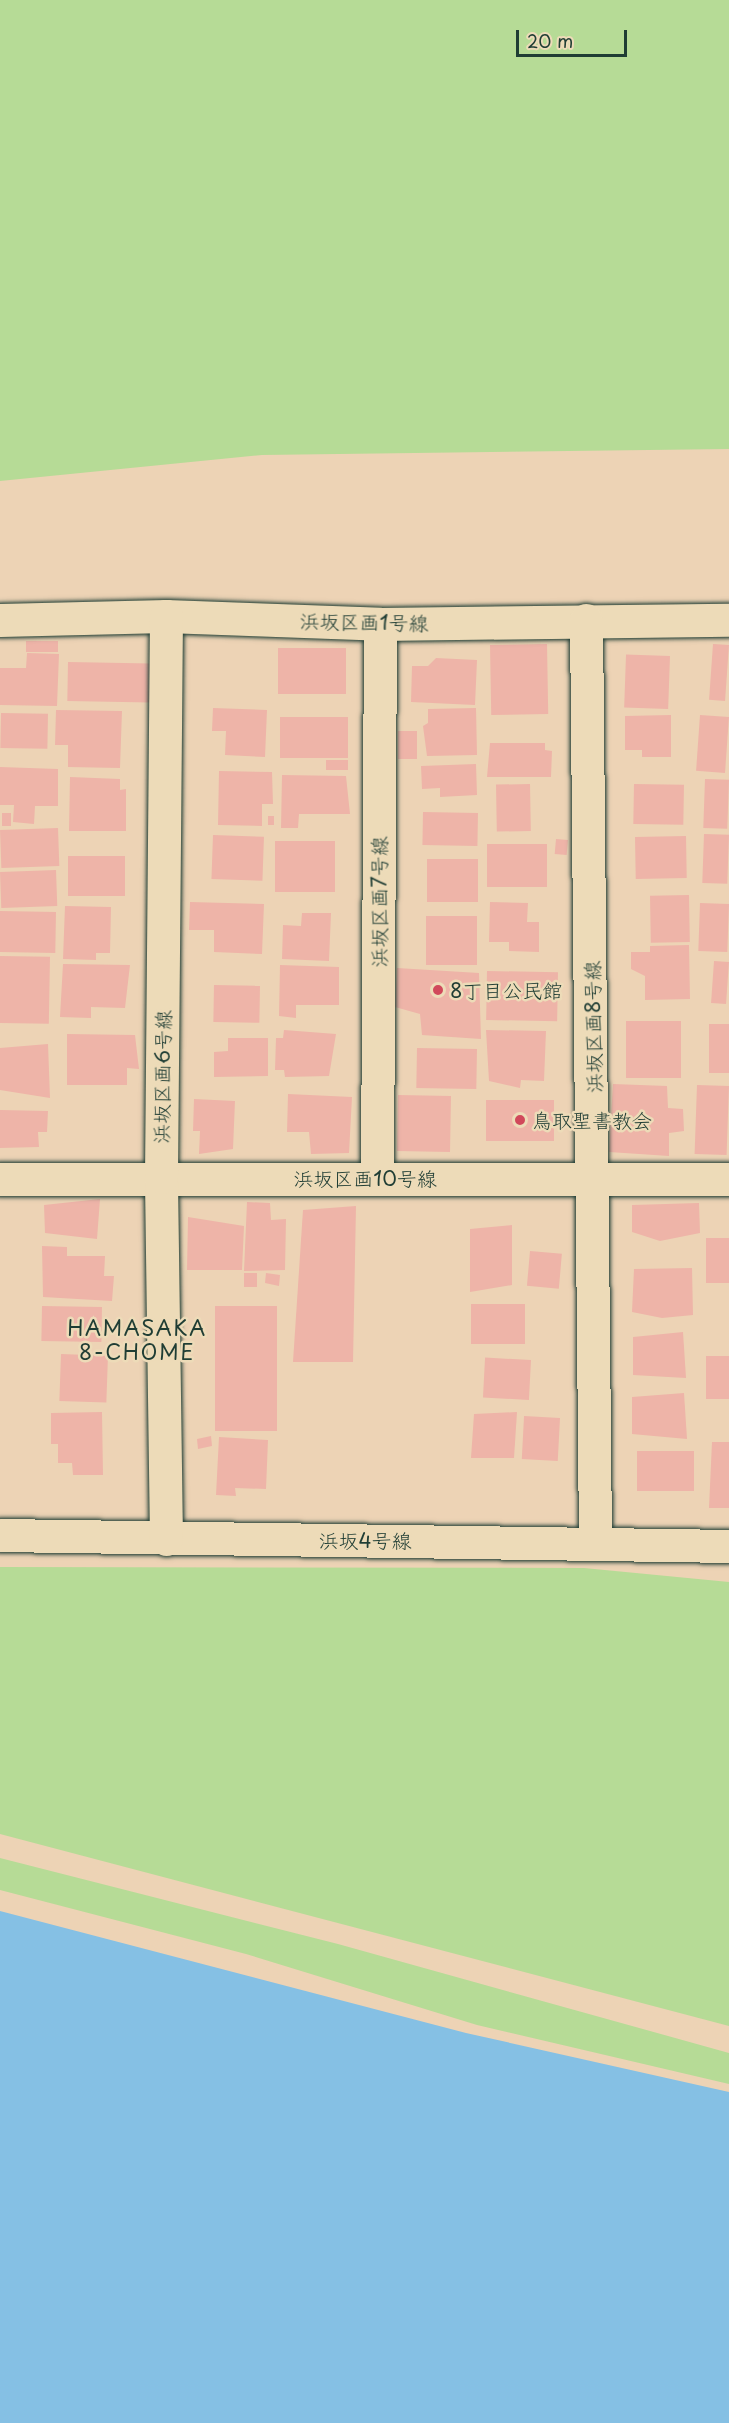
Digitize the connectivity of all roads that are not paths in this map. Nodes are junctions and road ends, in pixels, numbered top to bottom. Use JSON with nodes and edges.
{"nodes":[{"id":1,"x":166,"y":616,"type":"junction"},
{"id":2,"x":0,"y":620,"type":"edge"},
{"id":3,"x":586,"y":620,"type":"junction"},
{"id":4,"x":729,"y":620,"type":"edge"},
{"id":5,"x":380,"y":624,"type":"junction"},
{"id":6,"x":595,"y":1176,"type":"junction"},
{"id":7,"x":161,"y":1177,"type":"junction"},
{"id":8,"x":0,"y":1179,"type":"edge"},
{"id":9,"x":377,"y":1179,"type":"junction"},
{"id":10,"x":729,"y":1179,"type":"edge"},
{"id":11,"x":0,"y":1535,"type":"edge"},
{"id":12,"x":166,"y":1539,"type":"junction"},
{"id":13,"x":595,"y":1541,"type":"junction"},
{"id":14,"x":729,"y":1546,"type":"edge"}],
"edges":[{"from":1,"to":2,"type":"street","name":"浜坂区画1号線"},
{"from":1,"to":5,"type":"street","name":"浜坂区画1号線"},
{"from":1,"to":7,"type":"street","name":"浜坂区画6号線"},
{"from":3,"to":4,"type":"street","name":"浜坂区画1号線"},
{"from":3,"to":5,"type":"street","name":"浜坂区画1号線"},
{"from":3,"to":6,"type":"street","name":"浜坂区画8号線"},
{"from":5,"to":9,"type":"street","name":"浜坂区画7号線"},
{"from":6,"to":9,"type":"street","name":"浜坂区画10号線"},
{"from":6,"to":10,"type":"street","name":"浜坂区画10号線"},
{"from":6,"to":13,"type":"street","name":"浜坂区画8号線"},
{"from":7,"to":8,"type":"street","name":"浜坂区画10号線"},
{"from":7,"to":9,"type":"street","name":"浜坂区画10号線"},
{"from":7,"to":12,"type":"street","name":"浜坂区画6号線"},
{"from":11,"to":12,"type":"street","name":"浜坂4号線"},
{"from":12,"to":13,"type":"street","name":"浜坂4号線"},
{"from":13,"to":14,"type":"street","name":"浜坂4号線"}]}
